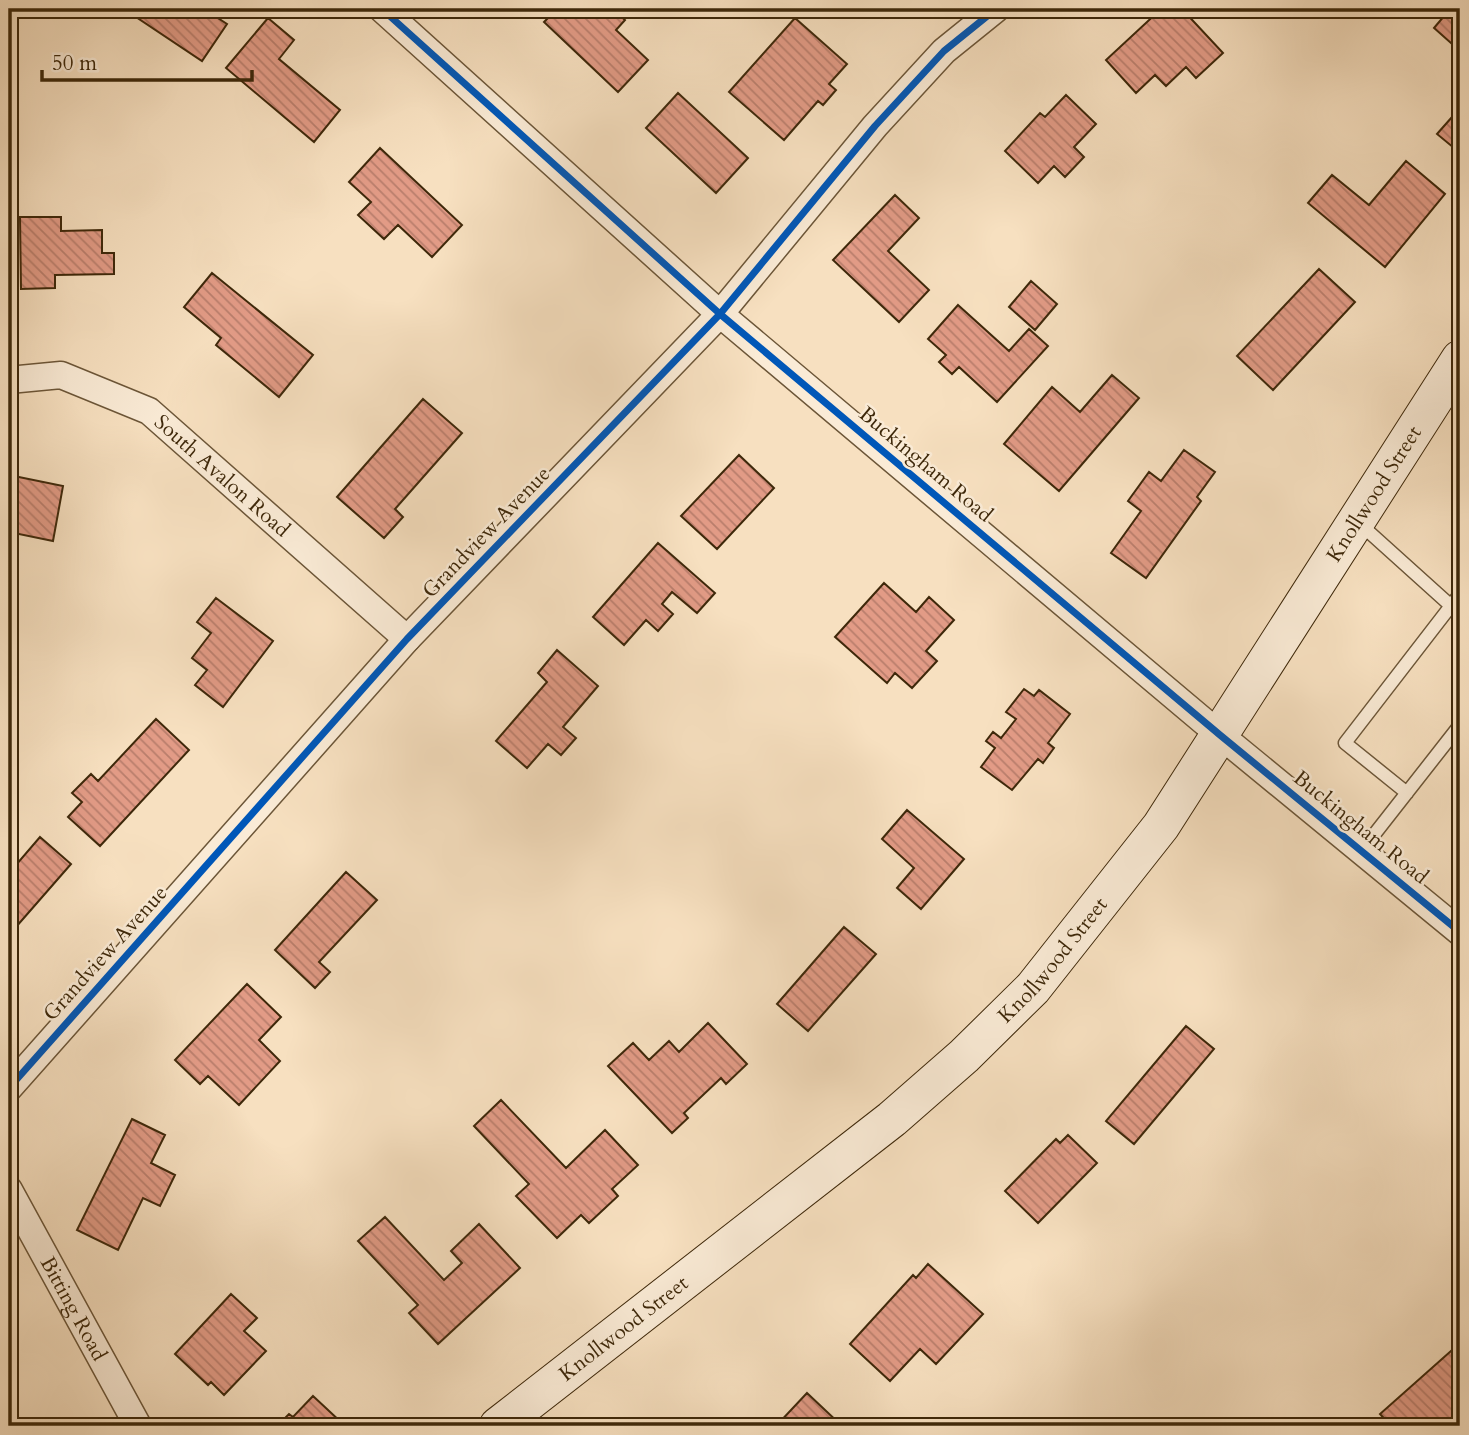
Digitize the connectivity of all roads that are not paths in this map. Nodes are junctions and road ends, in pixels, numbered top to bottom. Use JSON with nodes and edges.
{"nodes":[{"id":1,"x":382,"y":9,"type":"edge"},
{"id":2,"x":996,"y":9,"type":"edge"},
{"id":3,"x":720,"y":314,"type":"junction"},
{"id":4,"x":1457,"y":373,"type":"edge"},
{"id":5,"x":9,"y":380,"type":"edge"},
{"id":6,"x":1356,"y":521,"type":"junction"},
{"id":7,"x":1460,"y":594,"type":"edge"},
{"id":8,"x":1456,"y":610,"type":"edge"},
{"id":9,"x":407,"y":639,"type":"junction"},
{"id":10,"x":1460,"y":725,"type":"edge"},
{"id":11,"x":1220,"y":735,"type":"junction"},
{"id":12,"x":1407,"y":793,"type":"junction"},
{"id":13,"x":1362,"y":850,"type":"junction"},
{"id":14,"x":1460,"y":932,"type":"edge"},
{"id":15,"x":9,"y":1088,"type":"edge"},
{"id":16,"x":9,"y":1190,"type":"edge"},
{"id":17,"x":138,"y":1426,"type":"edge"},
{"id":18,"x":498,"y":1426,"type":"edge"}],
"edges":[{"from":1,"to":3,"type":"street","name":"Buckingham Road"},
{"from":2,"to":3,"type":"street","name":"Grandview Avenue"},
{"from":3,"to":9,"type":"street","name":"Grandview Avenue"},
{"from":3,"to":11,"type":"street","name":"Buckingham Road"},
{"from":4,"to":6,"type":"main road","name":"Knollwood Street"},
{"from":5,"to":9,"type":"street","name":"South Avalon Road"},
{"from":6,"to":8,"type":"lane"},
{"from":6,"to":11,"type":"main road","name":"Knollwood Street"},
{"from":7,"to":8,"type":"lane"},
{"from":8,"to":12,"type":"lane"},
{"from":9,"to":15,"type":"street","name":"Grandview Avenue"},
{"from":10,"to":12,"type":"lane"},
{"from":11,"to":13,"type":"street","name":"Buckingham Road"},
{"from":11,"to":18,"type":"main road","name":"Knollwood Street"},
{"from":12,"to":13,"type":"lane"},
{"from":13,"to":14,"type":"street","name":"Buckingham Road"},
{"from":16,"to":17,"type":"street","name":"Bitting Road"}]}
